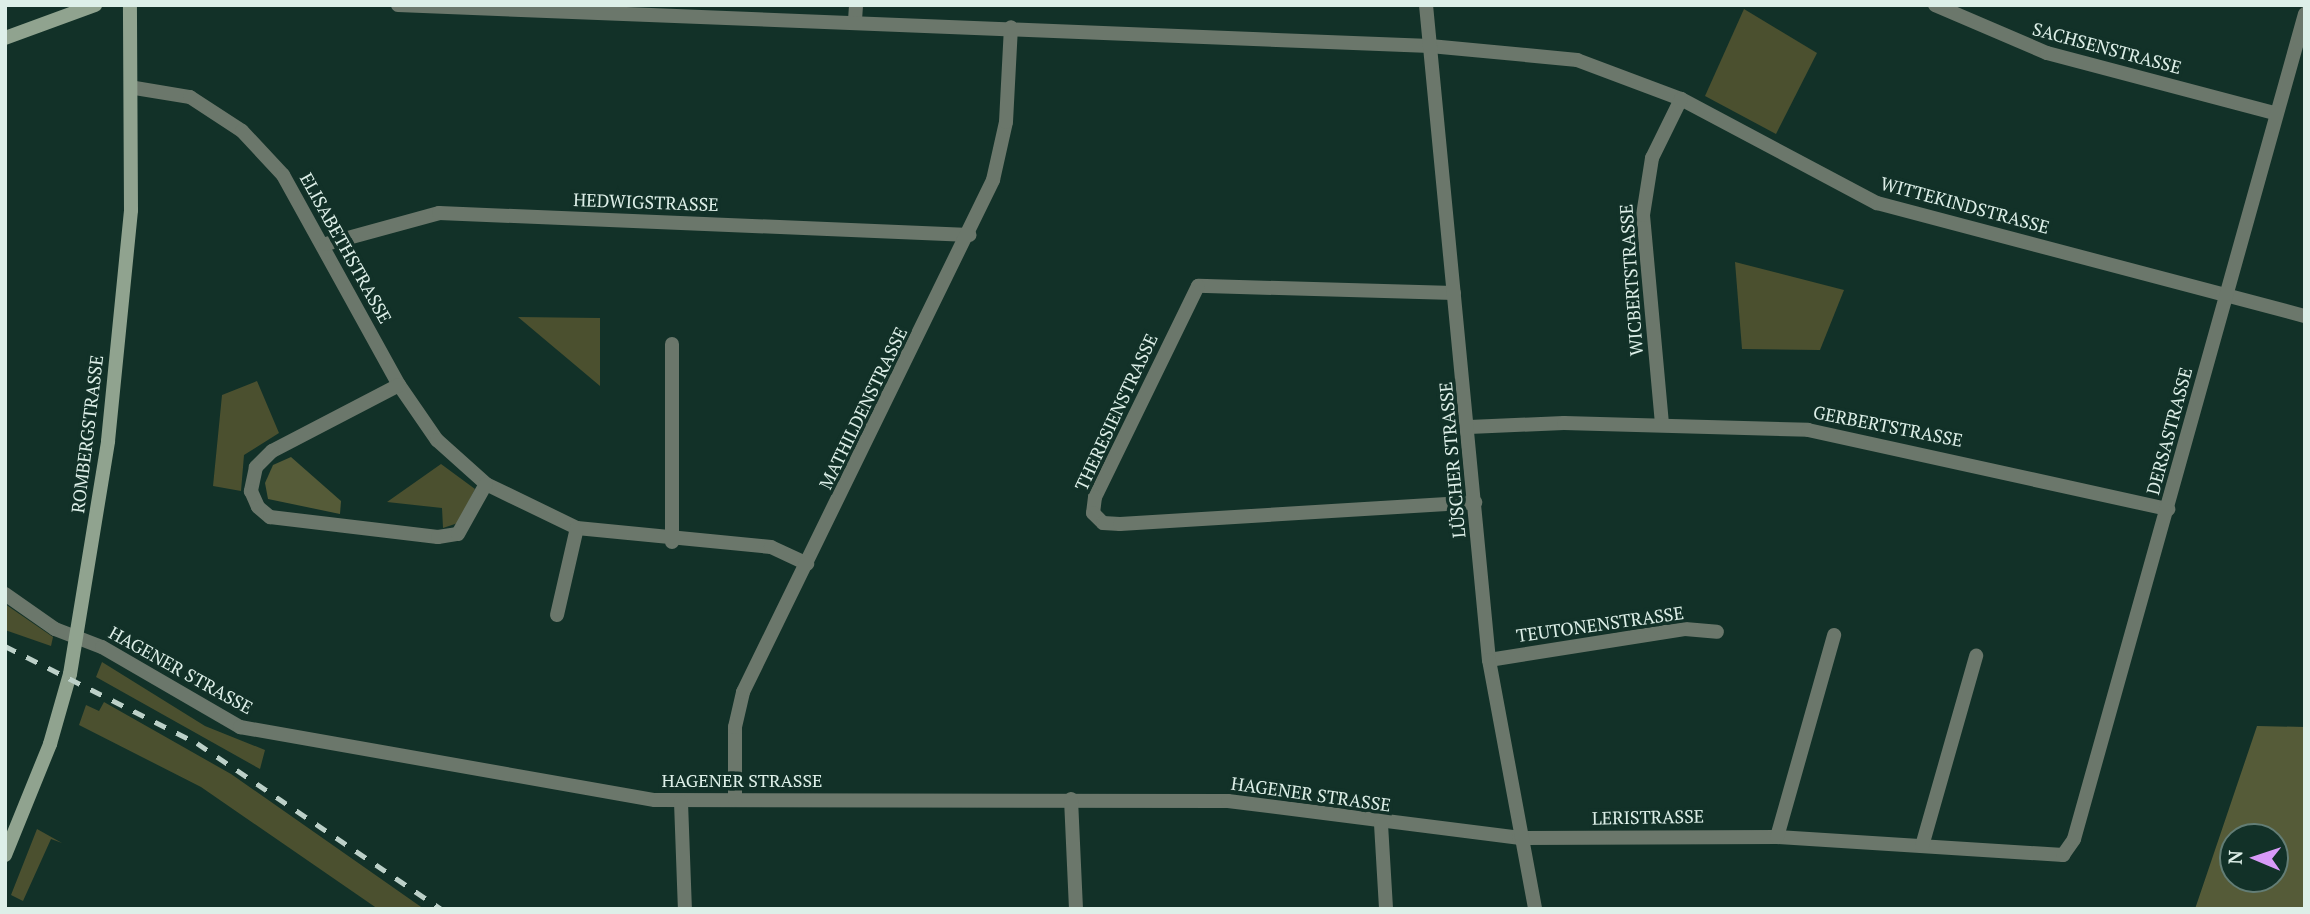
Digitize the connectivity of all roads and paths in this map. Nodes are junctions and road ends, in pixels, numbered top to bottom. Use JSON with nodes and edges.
{"nodes":[{"id":1,"x":95,"y":5,"type":"edge"},
{"id":2,"x":130,"y":5,"type":"edge"},
{"id":3,"x":398,"y":5,"type":"edge"},
{"id":4,"x":1426,"y":5,"type":"edge"},
{"id":5,"x":1935,"y":5,"type":"edge"},
{"id":6,"x":607,"y":9,"type":"edge"},
{"id":7,"x":855,"y":13,"type":"edge"},
{"id":8,"x":2305,"y":14,"type":"edge"},
{"id":9,"x":1011,"y":27,"type":"junction"},
{"id":10,"x":5,"y":38,"type":"edge"},
{"id":11,"x":1430,"y":46,"type":"junction"},
{"id":12,"x":135,"y":88,"type":"junction"},
{"id":13,"x":1681,"y":99,"type":"junction"},
{"id":14,"x":2274,"y":113,"type":"junction"},
{"id":15,"x":970,"y":235,"type":"junction"},
{"id":16,"x":326,"y":244,"type":"junction"},
{"id":17,"x":1454,"y":293,"type":"junction"},
{"id":18,"x":2226,"y":295,"type":"junction"},
{"id":19,"x":2305,"y":316,"type":"edge"},
{"id":20,"x":672,"y":344,"type":"dead end"},
{"id":21,"x":399,"y":386,"type":"junction"},
{"id":22,"x":1662,"y":424,"type":"junction"},
{"id":23,"x":1469,"y":427,"type":"junction"},
{"id":24,"x":486,"y":484,"type":"junction"},
{"id":25,"x":1475,"y":502,"type":"junction"},
{"id":26,"x":2168,"y":509,"type":"junction"},
{"id":27,"x":577,"y":528,"type":"junction"},
{"id":28,"x":672,"y":541,"type":"junction"},
{"id":29,"x":807,"y":564,"type":"junction"},
{"id":30,"x":5,"y":594,"type":"edge"},
{"id":31,"x":557,"y":615,"type":"dead end"},
{"id":32,"x":1717,"y":632,"type":"dead end"},
{"id":33,"x":1834,"y":635,"type":"dead end"},
{"id":34,"x":77,"y":636,"type":"junction"},
{"id":35,"x":1976,"y":656,"type":"dead end"},
{"id":36,"x":1489,"y":660,"type":"junction"},
{"id":37,"x":1071,"y":799,"type":"junction"},
{"id":38,"x":735,"y":800,"type":"junction"},
{"id":39,"x":681,"y":802,"type":"junction"},
{"id":40,"x":1381,"y":824,"type":"junction"},
{"id":41,"x":1777,"y":837,"type":"junction"},
{"id":42,"x":1519,"y":838,"type":"junction"},
{"id":43,"x":1922,"y":846,"type":"junction"},
{"id":44,"x":5,"y":855,"type":"edge"},
{"id":45,"x":2063,"y":855,"type":"joint"},
{"id":46,"x":685,"y":909,"type":"edge"},
{"id":47,"x":1076,"y":909,"type":"edge"},
{"id":48,"x":1386,"y":909,"type":"edge"},
{"id":49,"x":1535,"y":909,"type":"edge"}],
"edges":[{"from":1,"to":10,"type":"main road"},
{"from":2,"to":12,"type":"main road","name":"ROMBERGSTRASSE"},
{"from":3,"to":6,"type":"street","name":"WITTEKINDSTRASSE"},
{"from":4,"to":11,"type":"street","name":"LÜSCHER STRASSE"},
{"from":5,"to":14,"type":"street","name":"SACHSENSTRASSE"},
{"from":6,"to":7,"type":"street","name":"WITTEKINDSTRASSE"},
{"from":7,"to":9,"type":"street","name":"WITTEKINDSTRASSE"},
{"from":8,"to":14,"type":"street","name":"DERSASTRASSE"},
{"from":9,"to":11,"type":"street","name":"WITTEKINDSTRASSE"},
{"from":9,"to":15,"type":"street","name":"MATHILDENSTRASSE"},
{"from":11,"to":13,"type":"street","name":"WITTEKINDSTRASSE"},
{"from":11,"to":17,"type":"street","name":"LÜSCHER STRASSE"},
{"from":12,"to":16,"type":"street","name":"ELISABETHSTRASSE"},
{"from":12,"to":34,"type":"main road","name":"ROMBERGSTRASSE"},
{"from":13,"to":18,"type":"street","name":"WITTEKINDSTRASSE"},
{"from":13,"to":22,"type":"street","name":"WICBERTSTRASSE"},
{"from":14,"to":18,"type":"street","name":"DERSASTRASSE"},
{"from":15,"to":16,"type":"street","name":"HEDWIGSTRASSE"},
{"from":15,"to":29,"type":"street","name":"MATHILDENSTRASSE"},
{"from":16,"to":21,"type":"street","name":"ELISABETHSTRASSE"},
{"from":17,"to":23,"type":"street","name":"LÜSCHER STRASSE"},
{"from":17,"to":25,"type":"street","name":"THERESIENSTRASSE"},
{"from":18,"to":19,"type":"street","name":"WITTEKINDSTRASSE"},
{"from":18,"to":26,"type":"street","name":"DERSASTRASSE"},
{"from":20,"to":28,"type":"street"},
{"from":21,"to":24,"type":"street","name":"ELISABETHSTRASSE"},
{"from":21,"to":24,"type":"street"},
{"from":22,"to":23,"type":"street","name":"GERBERTSTRASSE"},
{"from":22,"to":26,"type":"street","name":"GERBERTSTRASSE"},
{"from":23,"to":25,"type":"street","name":"LÜSCHER STRASSE"},
{"from":24,"to":27,"type":"street","name":"ELISABETHSTRASSE"},
{"from":25,"to":36,"type":"street","name":"LÜSCHER STRASSE"},
{"from":26,"to":45,"type":"street","name":"DERSASTRASSE"},
{"from":27,"to":28,"type":"street","name":"ELISABETHSTRASSE"},
{"from":27,"to":31,"type":"street"},
{"from":28,"to":29,"type":"street","name":"ELISABETHSTRASSE"},
{"from":29,"to":38,"type":"street","name":"MATHILDENSTRASSE"},
{"from":30,"to":34,"type":"street","name":"HAGENER STRASSE"},
{"from":32,"to":36,"type":"street","name":"TEUTONENSTRASSE"},
{"from":33,"to":41,"type":"street"},
{"from":34,"to":39,"type":"street","name":"HAGENER STRASSE"},
{"from":34,"to":44,"type":"main road","name":"ROMBERGSTRASSE"},
{"from":35,"to":43,"type":"street"},
{"from":36,"to":42,"type":"street","name":"LÜSCHER STRASSE"},
{"from":37,"to":38,"type":"street","name":"HAGENER STRASSE"},
{"from":37,"to":40,"type":"street","name":"HAGENER STRASSE"},
{"from":37,"to":47,"type":"street"},
{"from":38,"to":39,"type":"street","name":"HAGENER STRASSE"},
{"from":39,"to":46,"type":"street"},
{"from":40,"to":42,"type":"street","name":"HAGENER STRASSE"},
{"from":40,"to":48,"type":"street"},
{"from":41,"to":42,"type":"street","name":"LERISTRASSE"},
{"from":41,"to":43,"type":"street","name":"LERISTRASSE"},
{"from":42,"to":49,"type":"street","name":"LÜSCHER STRASSE"},
{"from":43,"to":45,"type":"street","name":"LERISTRASSE"}]}
